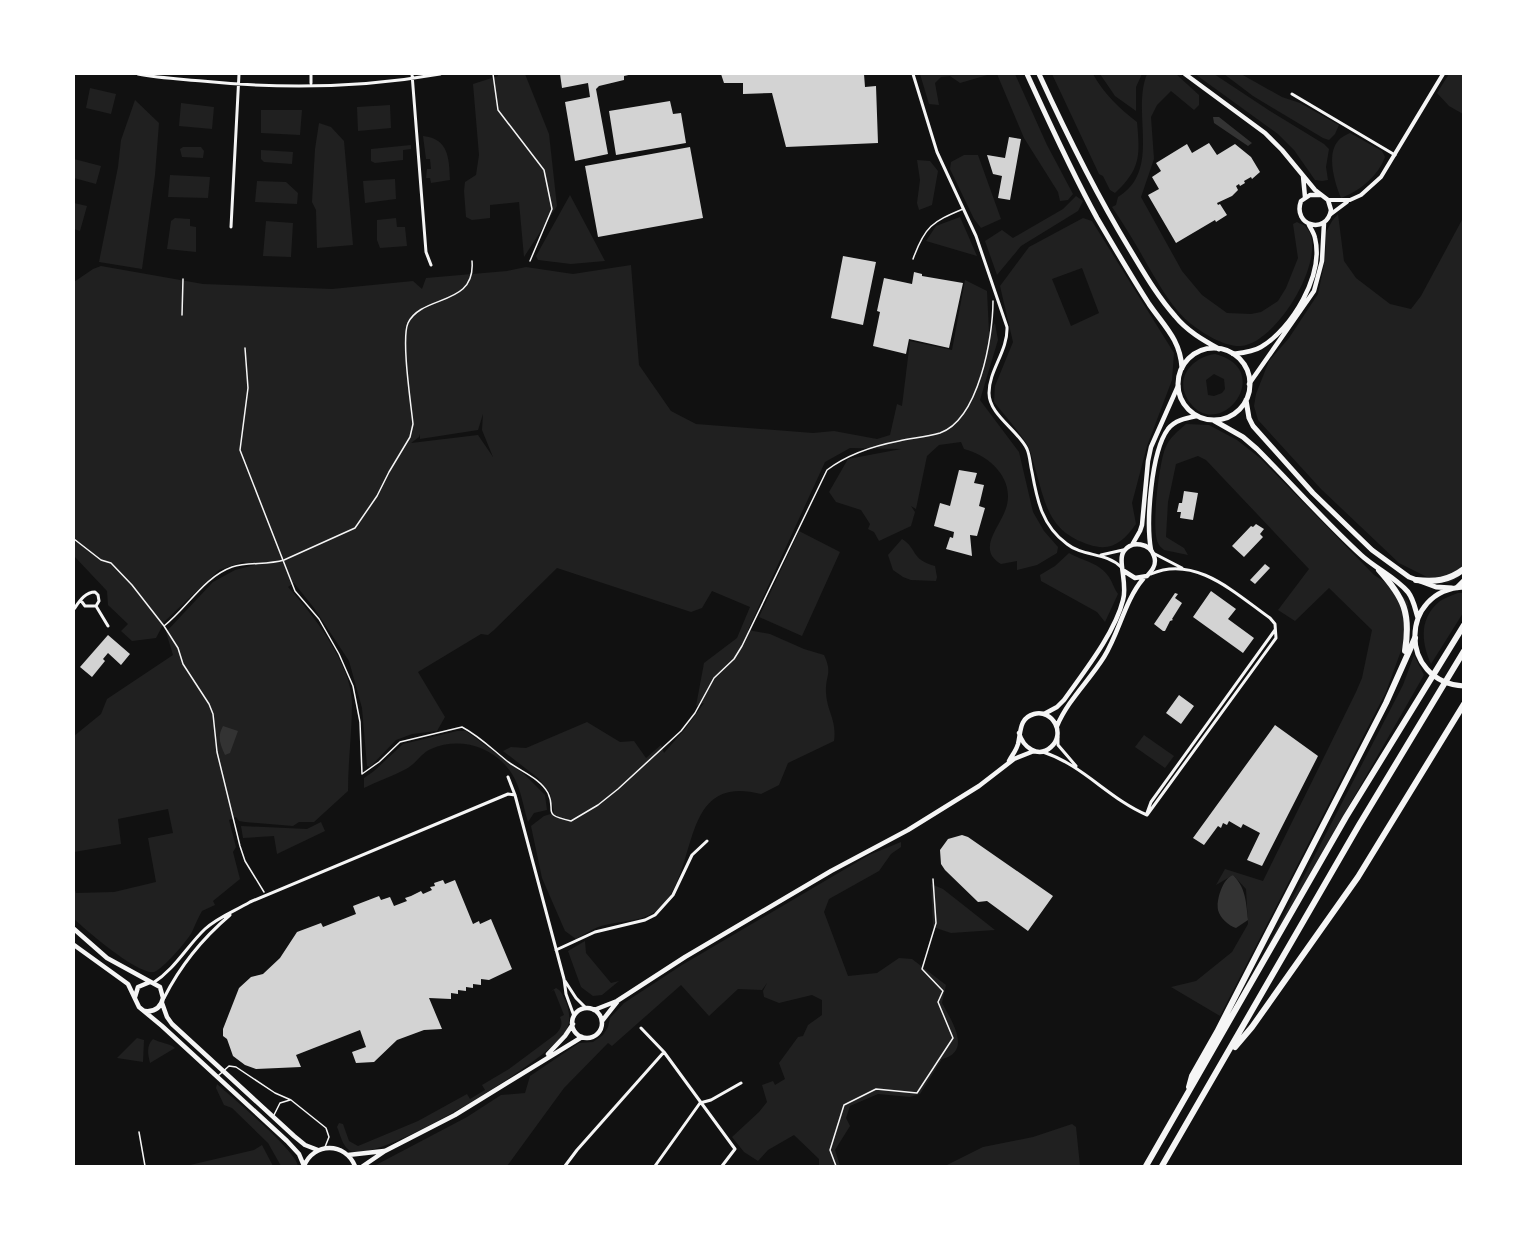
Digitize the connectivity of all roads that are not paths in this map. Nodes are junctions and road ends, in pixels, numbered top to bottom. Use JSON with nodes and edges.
{"nodes":[{"id":1,"x":138,"y":74,"type":"edge"},
{"id":2,"x":239,"y":74,"type":"edge"},
{"id":3,"x":311,"y":74,"type":"edge"},
{"id":4,"x":412,"y":74,"type":"edge"},
{"id":5,"x":440,"y":74,"type":"edge"},
{"id":6,"x":914,"y":74,"type":"edge"},
{"id":7,"x":1027,"y":74,"type":"edge"},
{"id":8,"x":1039,"y":74,"type":"edge"},
{"id":9,"x":1185,"y":74,"type":"edge"},
{"id":10,"x":1443,"y":74,"type":"edge"},
{"id":11,"x":412,"y":79,"type":"junction"},
{"id":12,"x":311,"y":83,"type":"dead end"},
{"id":13,"x":238,"y":85,"type":"junction"},
{"id":14,"x":1292,"y":94,"type":"dead end"},
{"id":15,"x":1395,"y":155,"type":"junction"},
{"id":16,"x":1304,"y":176,"type":"junction"},
{"id":17,"x":1321,"y":195,"type":"junction"},
{"id":18,"x":1305,"y":197,"type":"junction"},
{"id":19,"x":1328,"y":200,"type":"junction"},
{"id":20,"x":1350,"y":200,"type":"junction"},
{"id":21,"x":963,"y":209,"type":"junction"},
{"id":22,"x":1331,"y":214,"type":"junction"},
{"id":23,"x":1324,"y":223,"type":"junction"},
{"id":24,"x":1309,"y":225,"type":"junction"},
{"id":25,"x":231,"y":227,"type":"dead end"},
{"id":26,"x":914,"y":259,"type":"dead end"},
{"id":27,"x":431,"y":265,"type":"dead end"},
{"id":28,"x":1219,"y":349,"type":"junction"},
{"id":29,"x":1233,"y":354,"type":"junction"},
{"id":30,"x":1182,"y":368,"type":"junction"},
{"id":31,"x":1249,"y":384,"type":"junction"},
{"id":32,"x":1178,"y":386,"type":"junction"},
{"id":33,"x":1246,"y":399,"type":"junction"},
{"id":34,"x":1197,"y":416,"type":"junction"},
{"id":35,"x":1213,"y":420,"type":"junction"},
{"id":36,"x":1132,"y":545,"type":"junction"},
{"id":37,"x":1125,"y":550,"type":"junction"},
{"id":38,"x":1152,"y":551,"type":"junction"},
{"id":39,"x":1096,"y":555,"type":"junction"},
{"id":40,"x":1123,"y":569,"type":"junction"},
{"id":41,"x":1183,"y":569,"type":"junction"},
{"id":42,"x":1464,"y":569,"type":"edge"},
{"id":43,"x":1379,"y":570,"type":"junction"},
{"id":44,"x":1145,"y":577,"type":"junction"},
{"id":45,"x":1416,"y":580,"type":"junction"},
{"id":46,"x":1464,"y":580,"type":"edge"},
{"id":47,"x":1458,"y":588,"type":"edge"},
{"id":48,"x":82,"y":602,"type":"junction"},
{"id":49,"x":96,"y":606,"type":"junction"},
{"id":50,"x":74,"y":609,"type":"edge"},
{"id":51,"x":1418,"y":618,"type":"junction"},
{"id":52,"x":1464,"y":625,"type":"edge"},
{"id":53,"x":108,"y":626,"type":"dead end"},
{"id":54,"x":1414,"y":638,"type":"junction"},
{"id":55,"x":1462,"y":654,"type":"edge"},
{"id":56,"x":1403,"y":663,"type":"junction"},
{"id":57,"x":1464,"y":686,"type":"edge"},
{"id":58,"x":1464,"y":706,"type":"edge"},
{"id":59,"x":1044,"y":714,"type":"junction"},
{"id":60,"x":1057,"y":726,"type":"junction"},
{"id":61,"x":1019,"y":733,"type":"junction"},
{"id":62,"x":1058,"y":736,"type":"junction"},
{"id":63,"x":1034,"y":751,"type":"junction"},
{"id":64,"x":1041,"y":752,"type":"junction"},
{"id":65,"x":1007,"y":764,"type":"junction"},
{"id":66,"x":1077,"y":768,"type":"junction"},
{"id":67,"x":508,"y":777,"type":"dead end"},
{"id":68,"x":515,"y":795,"type":"junction"},
{"id":69,"x":707,"y":841,"type":"dead end"},
{"id":70,"x":234,"y":912,"type":"junction"},
{"id":71,"x":74,"y":929,"type":"edge"},
{"id":72,"x":74,"y":945,"type":"edge"},
{"id":73,"x":556,"y":950,"type":"junction"},
{"id":74,"x":564,"y":979,"type":"junction"},
{"id":75,"x":152,"y":982,"type":"junction"},
{"id":76,"x":135,"y":999,"type":"junction"},
{"id":77,"x":163,"y":1000,"type":"junction"},
{"id":78,"x":618,"y":1001,"type":"junction"},
{"id":79,"x":586,"y":1008,"type":"junction"},
{"id":80,"x":143,"y":1010,"type":"junction"},
{"id":81,"x":594,"y":1010,"type":"junction"},
{"id":82,"x":574,"y":1016,"type":"junction"},
{"id":83,"x":602,"y":1021,"type":"junction"},
{"id":84,"x":573,"y":1024,"type":"junction"},
{"id":85,"x":641,"y":1028,"type":"dead end"},
{"id":86,"x":582,"y":1037,"type":"junction"},
{"id":87,"x":664,"y":1052,"type":"junction"},
{"id":88,"x":1225,"y":1059,"type":"junction"},
{"id":89,"x":223,"y":1071,"type":"junction"},
{"id":90,"x":518,"y":1076,"type":"junction"},
{"id":91,"x":217,"y":1077,"type":"junction"},
{"id":92,"x":741,"y":1083,"type":"dead end"},
{"id":93,"x":1187,"y":1097,"type":"junction"},
{"id":94,"x":291,"y":1100,"type":"junction"},
{"id":95,"x":700,"y":1103,"type":"junction"},
{"id":96,"x":274,"y":1119,"type":"junction"},
{"id":97,"x":139,"y":1132,"type":"dead end"},
{"id":98,"x":325,"y":1148,"type":"junction"},
{"id":99,"x":318,"y":1150,"type":"junction"},
{"id":100,"x":385,"y":1151,"type":"junction"},
{"id":101,"x":348,"y":1155,"type":"junction"},
{"id":102,"x":304,"y":1166,"type":"edge"},
{"id":103,"x":145,"y":1167,"type":"edge"},
{"id":104,"x":355,"y":1167,"type":"edge"},
{"id":105,"x":363,"y":1167,"type":"edge"},
{"id":106,"x":565,"y":1167,"type":"edge"},
{"id":107,"x":655,"y":1167,"type":"edge"},
{"id":108,"x":722,"y":1167,"type":"edge"},
{"id":109,"x":1146,"y":1167,"type":"edge"},
{"id":110,"x":1162,"y":1167,"type":"edge"}],
"edges":[{"from":1,"to":13,"type":"street"},
{"from":2,"to":13,"type":"street"},
{"from":3,"to":12,"type":"street"},
{"from":4,"to":11,"type":"street"},
{"from":5,"to":11,"type":"street"},
{"from":6,"to":21,"type":"street"},
{"from":7,"to":30,"type":"main road"},
{"from":8,"to":28,"type":"main road"},
{"from":9,"to":16,"type":"main road"},
{"from":10,"to":15,"type":"street"},
{"from":11,"to":13,"type":"street"},
{"from":11,"to":27,"type":"street"},
{"from":13,"to":25,"type":"street"},
{"from":14,"to":15,"type":"street"},
{"from":15,"to":20,"type":"street"},
{"from":16,"to":17,"type":"main road"},
{"from":16,"to":18,"type":"main road"},
{"from":17,"to":18,"type":"main road"},
{"from":17,"to":19,"type":"main road"},
{"from":18,"to":24,"type":"main road"},
{"from":19,"to":20,"type":"street"},
{"from":19,"to":22,"type":"main road"},
{"from":20,"to":22,"type":"street"},
{"from":21,"to":26,"type":"lane"},
{"from":21,"to":39,"type":"street"},
{"from":22,"to":23,"type":"main road"},
{"from":23,"to":24,"type":"main road"},
{"from":23,"to":31,"type":"main road"},
{"from":24,"to":29,"type":"main road"},
{"from":28,"to":29,"type":"main road"},
{"from":28,"to":30,"type":"main road"},
{"from":29,"to":31,"type":"main road"},
{"from":30,"to":32,"type":"main road"},
{"from":31,"to":33,"type":"main road"},
{"from":32,"to":34,"type":"main road"},
{"from":32,"to":36,"type":"main road"},
{"from":33,"to":35,"type":"main road"},
{"from":33,"to":45,"type":"main road"},
{"from":34,"to":35,"type":"main road"},
{"from":34,"to":38,"type":"main road"},
{"from":35,"to":43,"type":"main road"},
{"from":36,"to":37,"type":"main road"},
{"from":36,"to":38,"type":"main road"},
{"from":37,"to":39,"type":"street"},
{"from":37,"to":40,"type":"main road"},
{"from":38,"to":41,"type":"street"},
{"from":38,"to":44,"type":"main road"},
{"from":39,"to":40,"type":"street"},
{"from":40,"to":44,"type":"main road"},
{"from":40,"to":59,"type":"main road"},
{"from":41,"to":44,"type":"street"},
{"from":41,"to":66,"type":"street"},
{"from":42,"to":45,"type":"highway"},
{"from":43,"to":51,"type":"main road"},
{"from":43,"to":56,"type":"highway"},
{"from":44,"to":60,"type":"main road"},
{"from":45,"to":47,"type":"main road"},
{"from":46,"to":47,"type":"highway"},
{"from":47,"to":51,"type":"main road"},
{"from":48,"to":49,"type":"street"},
{"from":48,"to":49,"type":"street"},
{"from":48,"to":50,"type":"street"},
{"from":49,"to":53,"type":"street"},
{"from":51,"to":54,"type":"main road"},
{"from":52,"to":93,"type":"highway"},
{"from":54,"to":56,"type":"highway"},
{"from":54,"to":57,"type":"main road"},
{"from":55,"to":88,"type":"highway"},
{"from":56,"to":93,"type":"highway"},
{"from":58,"to":88,"type":"highway"},
{"from":59,"to":60,"type":"main road"},
{"from":59,"to":61,"type":"main road"},
{"from":60,"to":62,"type":"main road"},
{"from":61,"to":63,"type":"main road"},
{"from":61,"to":65,"type":"main road"},
{"from":62,"to":64,"type":"main road"},
{"from":62,"to":66,"type":"street"},
{"from":63,"to":64,"type":"main road"},
{"from":63,"to":65,"type":"main road"},
{"from":64,"to":66,"type":"street"},
{"from":65,"to":78,"type":"main road"},
{"from":67,"to":68,"type":"street"},
{"from":68,"to":70,"type":"street"},
{"from":68,"to":73,"type":"street"},
{"from":69,"to":73,"type":"street"},
{"from":70,"to":75,"type":"street"},
{"from":70,"to":77,"type":"street"},
{"from":71,"to":75,"type":"main road"},
{"from":72,"to":76,"type":"main road"},
{"from":73,"to":74,"type":"street"},
{"from":74,"to":79,"type":"street"},
{"from":74,"to":82,"type":"street"},
{"from":75,"to":76,"type":"main road"},
{"from":75,"to":77,"type":"main road"},
{"from":76,"to":80,"type":"main road"},
{"from":77,"to":80,"type":"main road"},
{"from":77,"to":89,"type":"main road"},
{"from":78,"to":81,"type":"main road"},
{"from":78,"to":83,"type":"main road"},
{"from":79,"to":81,"type":"main road"},
{"from":79,"to":82,"type":"main road"},
{"from":80,"to":91,"type":"main road"},
{"from":81,"to":83,"type":"main road"},
{"from":82,"to":84,"type":"main road"},
{"from":83,"to":86,"type":"main road"},
{"from":84,"to":86,"type":"main road"},
{"from":84,"to":90,"type":"main road"},
{"from":85,"to":87,"type":"street"},
{"from":86,"to":90,"type":"main road"},
{"from":87,"to":95,"type":"street"},
{"from":87,"to":106,"type":"street"},
{"from":88,"to":110,"type":"highway"},
{"from":89,"to":91,"type":"lane"},
{"from":89,"to":94,"type":"lane"},
{"from":89,"to":96,"type":"main road"},
{"from":90,"to":100,"type":"main road"},
{"from":91,"to":102,"type":"main road"},
{"from":92,"to":95,"type":"street"},
{"from":93,"to":109,"type":"highway"},
{"from":94,"to":96,"type":"lane"},
{"from":94,"to":98,"type":"lane"},
{"from":95,"to":107,"type":"street"},
{"from":95,"to":108,"type":"street"},
{"from":96,"to":99,"type":"main road"},
{"from":97,"to":103,"type":"lane"},
{"from":98,"to":99,"type":"main road"},
{"from":98,"to":101,"type":"main road"},
{"from":99,"to":102,"type":"main road"},
{"from":100,"to":101,"type":"main road"},
{"from":100,"to":105,"type":"main road"},
{"from":101,"to":104,"type":"main road"}]}
